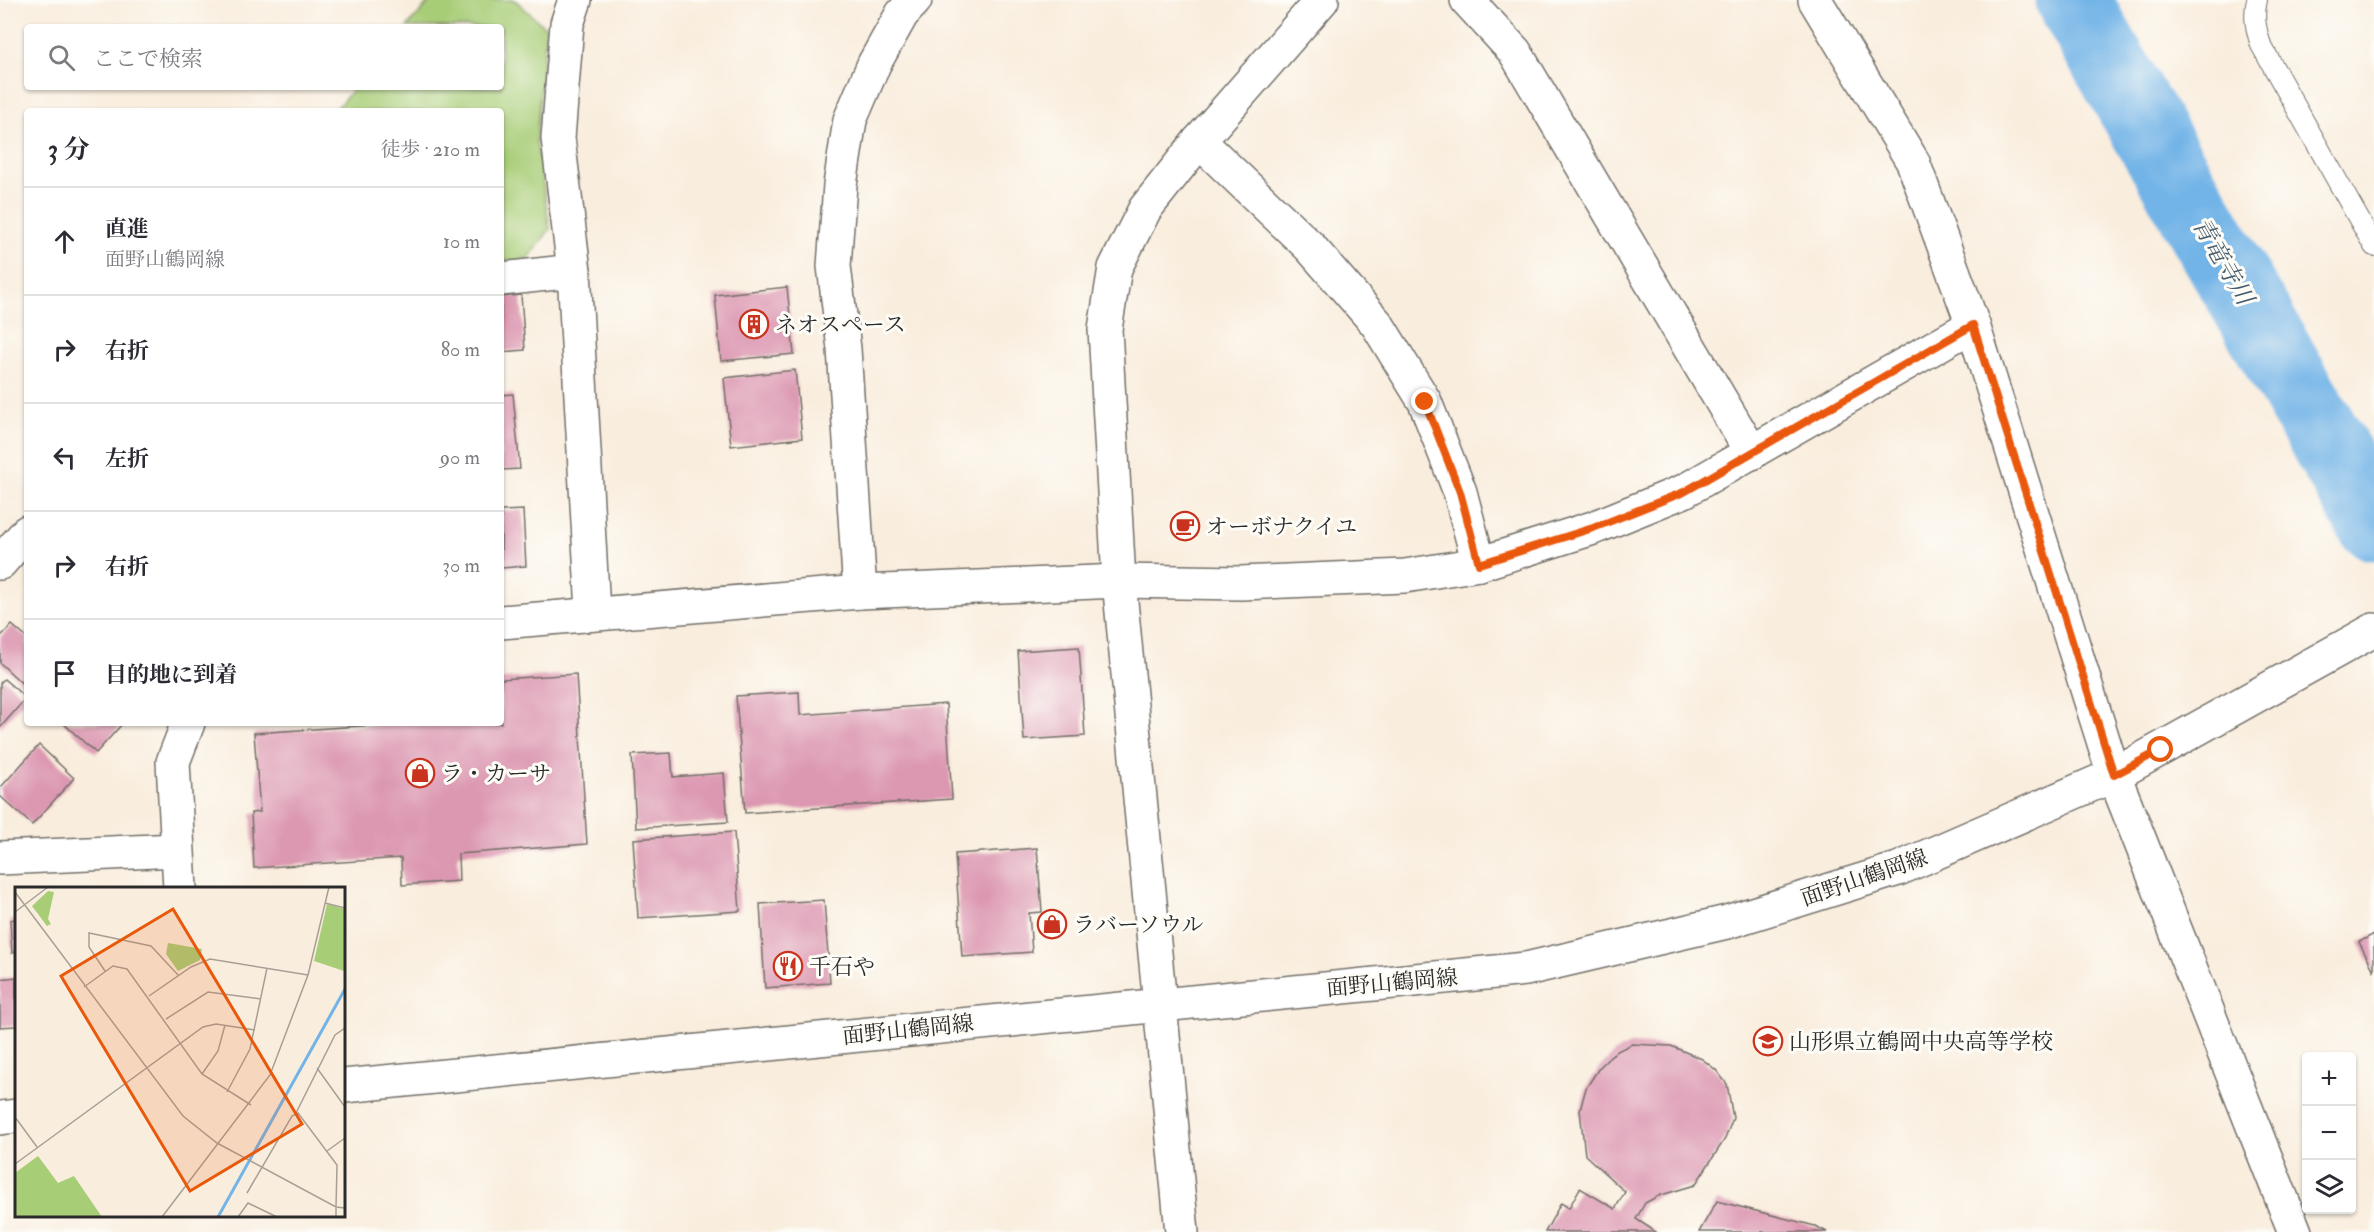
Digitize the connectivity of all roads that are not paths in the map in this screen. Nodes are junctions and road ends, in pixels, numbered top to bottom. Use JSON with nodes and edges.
{"nodes":[{"id":1,"x":575,"y":0,"type":"edge"},
{"id":2,"x":915,"y":0,"type":"edge"},
{"id":3,"x":1322,"y":0,"type":"edge"},
{"id":4,"x":1467,"y":0,"type":"edge"},
{"id":5,"x":1815,"y":0,"type":"edge"},
{"id":6,"x":2257,"y":0,"type":"edge"},
{"id":7,"x":1199,"y":141,"type":"junction"},
{"id":8,"x":2374,"y":246,"type":"edge"},
{"id":9,"x":574,"y":271,"type":"junction"},
{"id":10,"x":504,"y":279,"type":"edge"},
{"id":11,"x":1973,"y":325,"type":"junction"},
{"id":12,"x":1752,"y":453,"type":"junction"},
{"id":13,"x":24,"y":535,"type":"edge"},
{"id":14,"x":0,"y":563,"type":"edge"},
{"id":15,"x":1479,"y":564,"type":"junction"},
{"id":16,"x":1119,"y":581,"type":"junction"},
{"id":17,"x":860,"y":592,"type":"junction"},
{"id":18,"x":593,"y":612,"type":"junction"},
{"id":19,"x":504,"y":622,"type":"edge"},
{"id":20,"x":2374,"y":630,"type":"edge"},
{"id":21,"x":187,"y":726,"type":"edge"},
{"id":22,"x":2114,"y":775,"type":"junction"},
{"id":23,"x":177,"y":850,"type":"junction"},
{"id":24,"x":0,"y":858,"type":"edge"},
{"id":25,"x":180,"y":887,"type":"edge"},
{"id":26,"x":1162,"y":1003,"type":"junction"},
{"id":27,"x":345,"y":1086,"type":"edge"},
{"id":28,"x":15,"y":1116,"type":"edge"},
{"id":29,"x":0,"y":1118,"type":"edge"},
{"id":30,"x":1182,"y":1232,"type":"edge"},
{"id":31,"x":2295,"y":1232,"type":"edge"}],
"edges":[{"from":1,"to":9,"type":"street"},
{"from":2,"to":17,"type":"street"},
{"from":3,"to":7,"type":"street"},
{"from":4,"to":12,"type":"street"},
{"from":5,"to":11,"type":"street"},
{"from":6,"to":8,"type":"lane"},
{"from":7,"to":15,"type":"street"},
{"from":7,"to":16,"type":"street"},
{"from":9,"to":10,"type":"street"},
{"from":9,"to":18,"type":"street"},
{"from":11,"to":12,"type":"street"},
{"from":11,"to":22,"type":"street"},
{"from":12,"to":15,"type":"street"},
{"from":13,"to":14,"type":"street"},
{"from":15,"to":16,"type":"street"},
{"from":16,"to":17,"type":"street"},
{"from":16,"to":26,"type":"street"},
{"from":17,"to":18,"type":"street"},
{"from":18,"to":19,"type":"street"},
{"from":20,"to":22,"type":"street","name":"面野山鶴岡線"},
{"from":21,"to":23,"type":"street"},
{"from":22,"to":26,"type":"street","name":"面野山鶴岡線"},
{"from":22,"to":31,"type":"street"},
{"from":23,"to":24,"type":"street"},
{"from":23,"to":25,"type":"street"},
{"from":26,"to":27,"type":"street","name":"面野山鶴岡線"},
{"from":26,"to":30,"type":"street"},
{"from":28,"to":29,"type":"street"}]}
